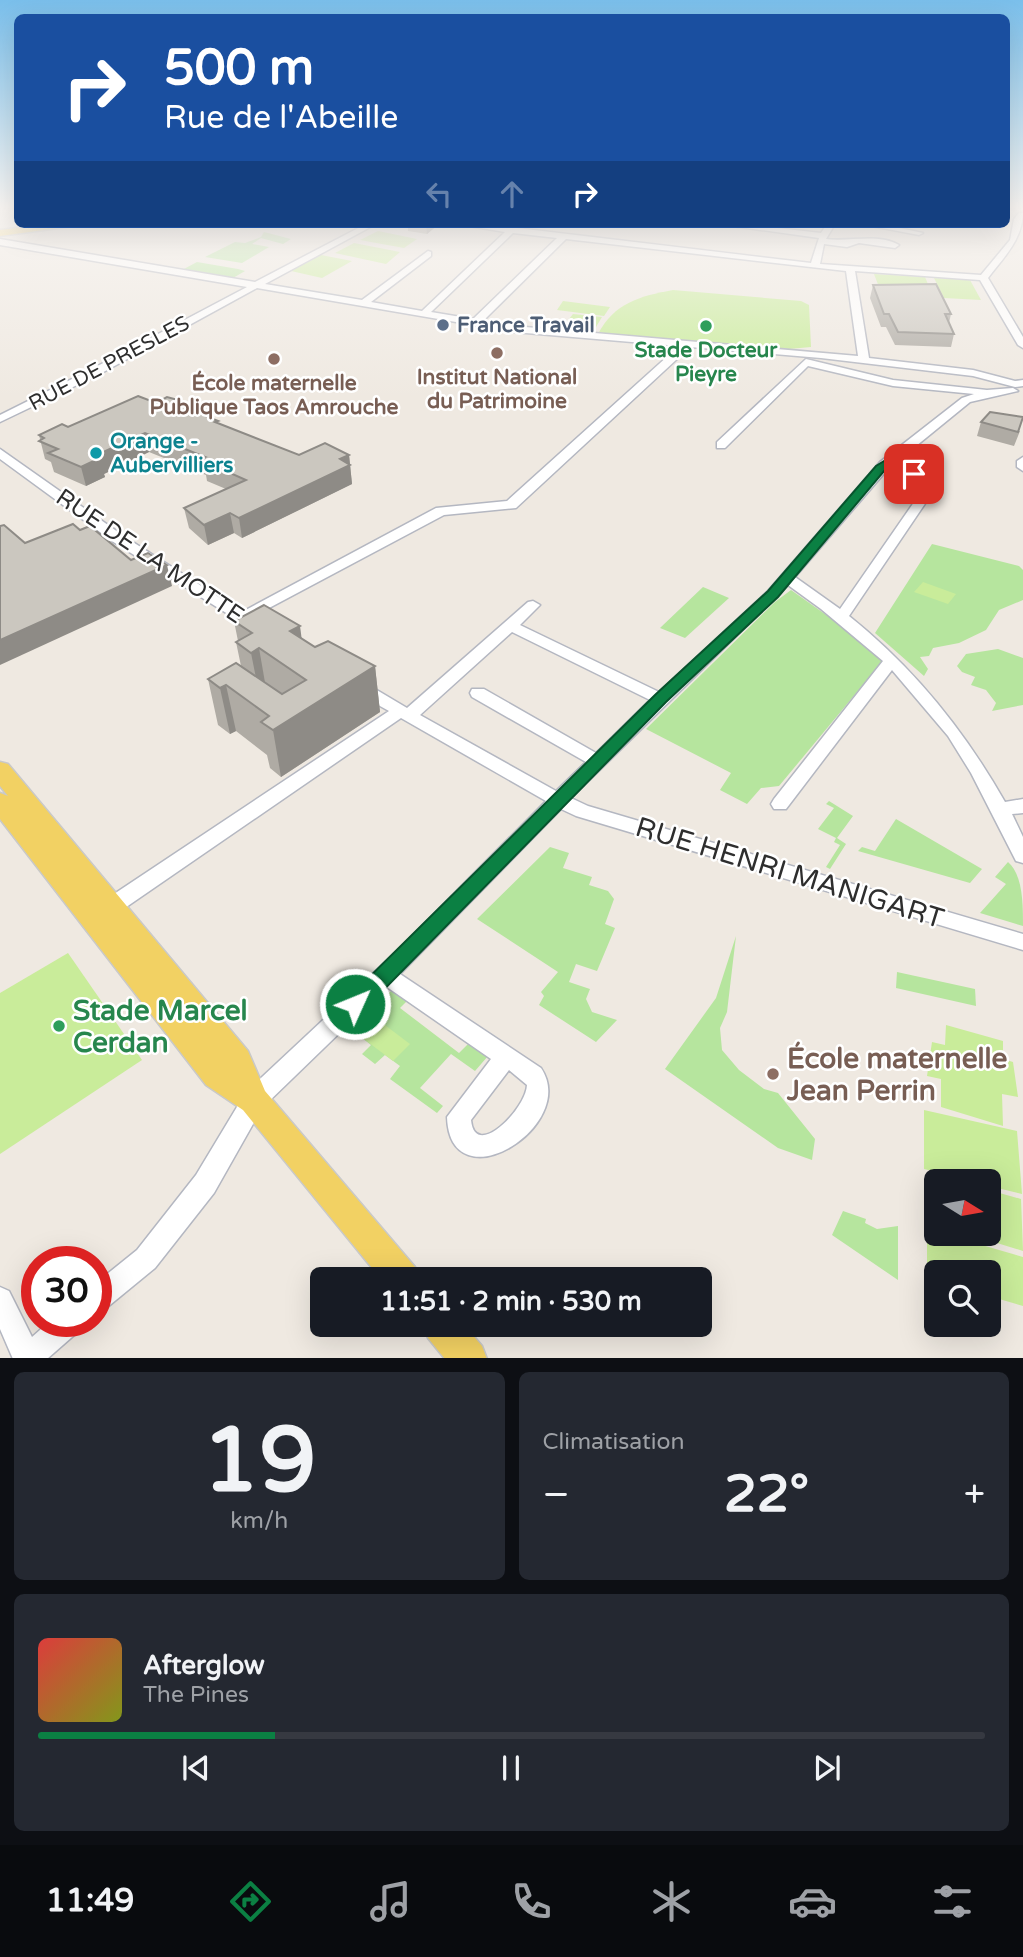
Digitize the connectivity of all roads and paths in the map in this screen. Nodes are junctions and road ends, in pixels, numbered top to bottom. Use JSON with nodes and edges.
{"nodes":[{"id":1,"x":174,"y":271,"type":"edge"},
{"id":2,"x":281,"y":271,"type":"edge"},
{"id":3,"x":405,"y":271,"type":"edge"},
{"id":4,"x":468,"y":271,"type":"edge"},
{"id":5,"x":528,"y":271,"type":"edge"},
{"id":6,"x":850,"y":271,"type":"edge"},
{"id":7,"x":886,"y":271,"type":"edge"},
{"id":8,"x":940,"y":271,"type":"edge"},
{"id":9,"x":988,"y":271,"type":"edge"},
{"id":10,"x":972,"y":277,"type":"junction"},
{"id":11,"x":983,"y":278,"type":"junction"},
{"id":12,"x":255,"y":285,"type":"junction"},
{"id":13,"x":363,"y":304,"type":"junction"},
{"id":14,"x":423,"y":314,"type":"junction"},
{"id":15,"x":475,"y":323,"type":"junction"},
{"id":16,"x":686,"y":345,"type":"junction"},
{"id":17,"x":1023,"y":345,"type":"edge"},
{"id":18,"x":807,"y":358,"type":"junction"},
{"id":19,"x":864,"y":360,"type":"junction"},
{"id":20,"x":1020,"y":386,"type":"edge"},
{"id":21,"x":926,"y":389,"type":"junction"},
{"id":22,"x":992,"y":391,"type":"junction"},
{"id":23,"x":969,"y":399,"type":"junction"},
{"id":24,"x":0,"y":419,"type":"edge"},
{"id":25,"x":721,"y":445,"type":"dead end"},
{"id":26,"x":0,"y":453,"type":"edge"},
{"id":27,"x":1023,"y":461,"type":"edge"},
{"id":28,"x":884,"y":465,"type":"junction"},
{"id":29,"x":1023,"y":467,"type":"edge"},
{"id":30,"x":786,"y":577,"type":"junction"},
{"id":31,"x":533,"y":605,"type":"dead end"},
{"id":32,"x":842,"y":616,"type":"junction"},
{"id":33,"x":241,"y":618,"type":"junction"},
{"id":34,"x":510,"y":626,"type":"junction"},
{"id":35,"x":272,"y":636,"type":"edge"},
{"id":36,"x":892,"y":660,"type":"junction"},
{"id":37,"x":342,"y":677,"type":"edge"},
{"id":38,"x":478,"y":693,"type":"dead end"},
{"id":39,"x":660,"y":699,"type":"junction"},
{"id":40,"x":405,"y":713,"type":"junction"},
{"id":41,"x":599,"y":762,"type":"junction"},
{"id":42,"x":0,"y":770,"type":"edge"},
{"id":43,"x":558,"y":801,"type":"junction"},
{"id":44,"x":0,"y":802,"type":"edge"},
{"id":45,"x":780,"y":804,"type":"dead end"},
{"id":46,"x":1023,"y":806,"type":"edge"},
{"id":47,"x":1002,"y":809,"type":"junction"},
{"id":48,"x":1023,"y":856,"type":"edge"},
{"id":49,"x":77,"y":882,"type":"junction"},
{"id":50,"x":112,"y":906,"type":"junction"},
{"id":51,"x":1023,"y":942,"type":"edge"},
{"id":52,"x":386,"y":975,"type":"junction"},
{"id":53,"x":506,"y":1057,"type":"dead end"},
{"id":54,"x":254,"y":1100,"type":"junction"},
{"id":55,"x":393,"y":1267,"type":"edge"},
{"id":56,"x":112,"y":1286,"type":"edge"},
{"id":57,"x":0,"y":1300,"type":"edge"},
{"id":58,"x":52,"y":1337,"type":"edge"},
{"id":59,"x":451,"y":1337,"type":"edge"},
{"id":60,"x":27,"y":1358,"type":"edge"},
{"id":61,"x":468,"y":1358,"type":"edge"}],
"edges":[{"from":1,"to":12,"type":"street"},
{"from":2,"to":12,"type":"street","name":"RUE DE PRESLES"},
{"from":3,"to":13,"type":"street"},
{"from":4,"to":14,"type":"street"},
{"from":5,"to":15,"type":"street"},
{"from":6,"to":19,"type":"street"},
{"from":7,"to":10,"type":"street"},
{"from":8,"to":10,"type":"street"},
{"from":9,"to":11,"type":"street"},
{"from":10,"to":11,"type":"street"},
{"from":11,"to":17,"type":"street"},
{"from":12,"to":13,"type":"street"},
{"from":12,"to":24,"type":"street","name":"RUE DE PRESLES"},
{"from":13,"to":14,"type":"street"},
{"from":14,"to":15,"type":"street"},
{"from":15,"to":16,"type":"street"},
{"from":16,"to":18,"type":"street"},
{"from":16,"to":33,"type":"street"},
{"from":18,"to":19,"type":"street"},
{"from":18,"to":21,"type":"street"},
{"from":18,"to":25,"type":"street"},
{"from":19,"to":20,"type":"street"},
{"from":20,"to":22,"type":"street"},
{"from":21,"to":22,"type":"street"},
{"from":21,"to":23,"type":"street"},
{"from":22,"to":23,"type":"street"},
{"from":23,"to":28,"type":"street"},
{"from":26,"to":33,"type":"street","name":"RUE DE LA MOTTE"},
{"from":27,"to":29,"type":"street"},
{"from":28,"to":30,"type":"street"},
{"from":28,"to":32,"type":"street"},
{"from":30,"to":32,"type":"street"},
{"from":30,"to":39,"type":"street"},
{"from":31,"to":34,"type":"street"},
{"from":32,"to":36,"type":"street"},
{"from":33,"to":35,"type":"street","name":"RUE DE LA MOTTE"},
{"from":34,"to":39,"type":"street"},
{"from":34,"to":40,"type":"street"},
{"from":36,"to":45,"type":"street"},
{"from":36,"to":47,"type":"street"},
{"from":37,"to":40,"type":"street"},
{"from":38,"to":41,"type":"street"},
{"from":39,"to":41,"type":"street"},
{"from":40,"to":43,"type":"street"},
{"from":40,"to":50,"type":"street"},
{"from":41,"to":43,"type":"street"},
{"from":42,"to":49,"type":"main road"},
{"from":43,"to":51,"type":"street","name":"RUE HENRI MANIGART"},
{"from":43,"to":52,"type":"street"},
{"from":44,"to":49,"type":"main road"},
{"from":46,"to":47,"type":"street"},
{"from":47,"to":48,"type":"street"},
{"from":49,"to":50,"type":"main road"},
{"from":49,"to":54,"type":"main road"},
{"from":50,"to":54,"type":"main road"},
{"from":52,"to":53,"type":"street"},
{"from":52,"to":54,"type":"street"},
{"from":54,"to":55,"type":"main road"},
{"from":54,"to":56,"type":"street"},
{"from":57,"to":60,"type":"street"},
{"from":58,"to":60,"type":"street"},
{"from":59,"to":61,"type":"main road"}]}
